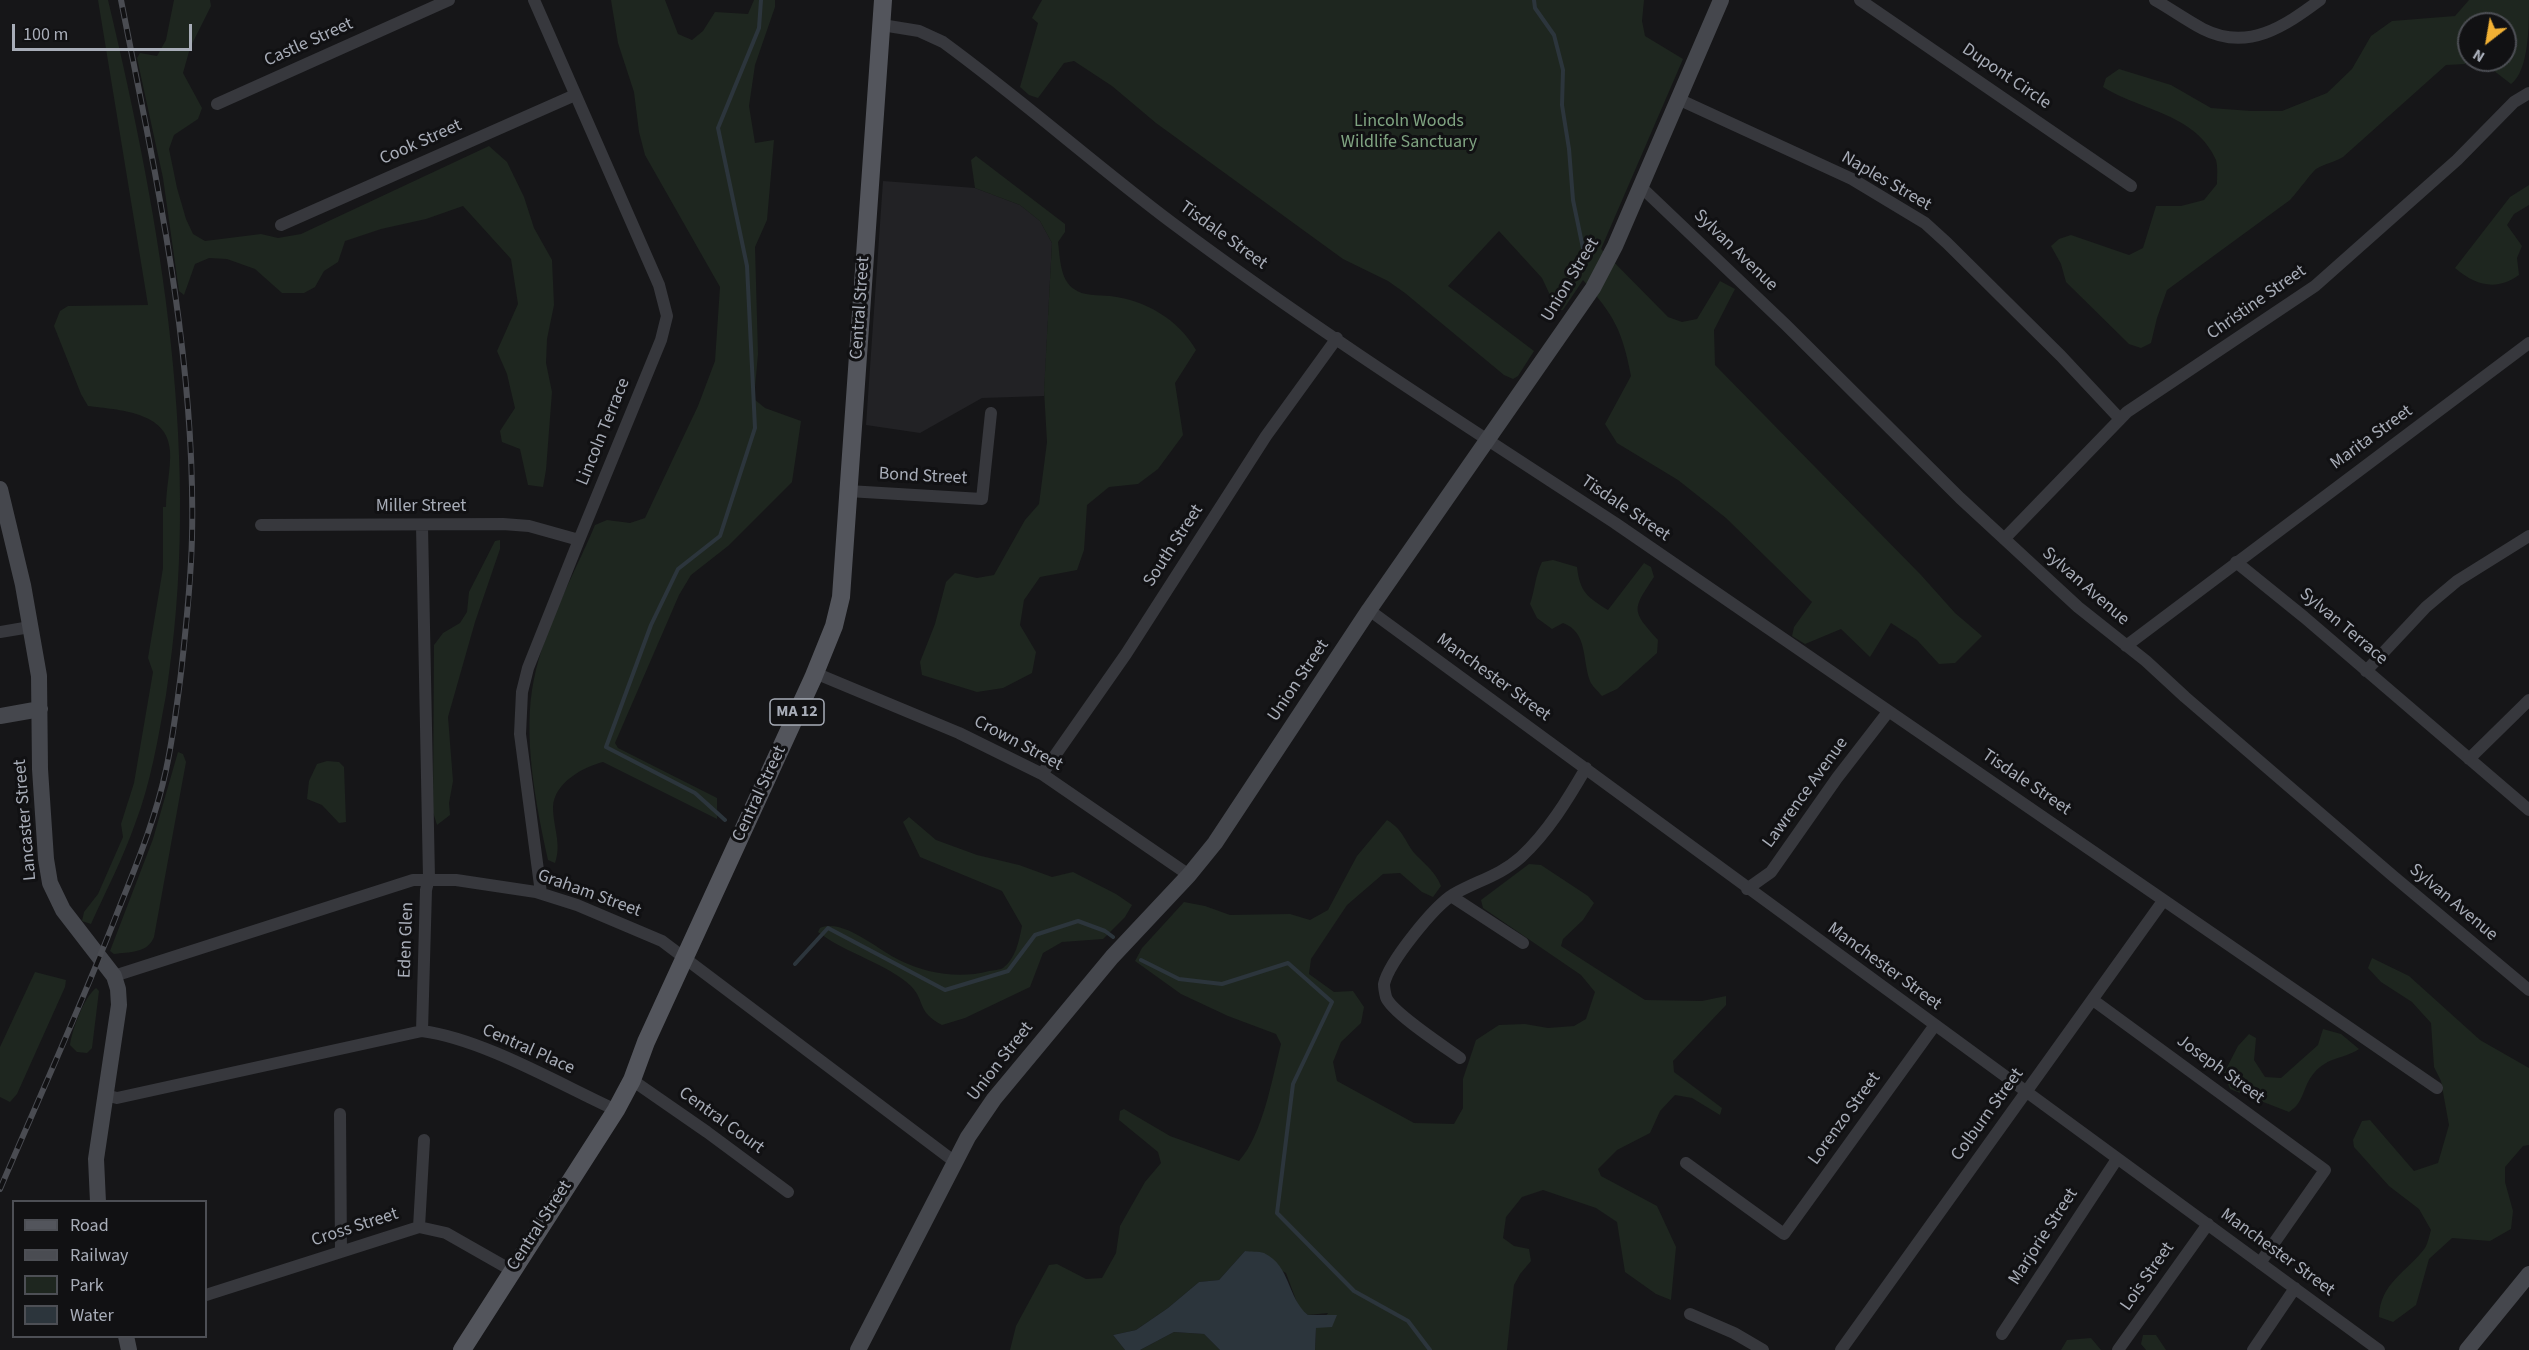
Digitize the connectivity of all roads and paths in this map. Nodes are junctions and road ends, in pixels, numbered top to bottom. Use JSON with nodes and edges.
{"nodes":[{"id":1,"x":449,"y":0,"type":"edge"},
{"id":2,"x":534,"y":0,"type":"edge"},
{"id":3,"x":883,"y":0,"type":"edge"},
{"id":4,"x":1721,"y":0,"type":"edge"},
{"id":5,"x":1860,"y":0,"type":"edge"},
{"id":6,"x":2155,"y":0,"type":"edge"},
{"id":7,"x":2320,"y":0,"type":"edge"},
{"id":8,"x":882,"y":25,"type":"junction"},
{"id":9,"x":2529,"y":93,"type":"edge"},
{"id":10,"x":575,"y":95,"type":"junction"},
{"id":11,"x":1678,"y":99,"type":"junction"},
{"id":12,"x":217,"y":104,"type":"dead end"},
{"id":13,"x":1640,"y":186,"type":"junction"},
{"id":14,"x":2131,"y":186,"type":"dead end"},
{"id":15,"x":281,"y":225,"type":"dead end"},
{"id":16,"x":1336,"y":338,"type":"junction"},
{"id":17,"x":2529,"y":343,"type":"edge"},
{"id":18,"x":991,"y":413,"type":"dead end"},
{"id":19,"x":2120,"y":419,"type":"junction"},
{"id":20,"x":1488,"y":440,"type":"junction"},
{"id":21,"x":0,"y":489,"type":"edge"},
{"id":22,"x":848,"y":491,"type":"junction"},
{"id":23,"x":261,"y":525,"type":"dead end"},
{"id":24,"x":422,"y":526,"type":"junction"},
{"id":25,"x":2529,"y":536,"type":"edge"},
{"id":26,"x":2004,"y":539,"type":"junction"},
{"id":27,"x":579,"y":540,"type":"junction"},
{"id":28,"x":2236,"y":562,"type":"junction"},
{"id":29,"x":1369,"y":610,"type":"junction"},
{"id":30,"x":30,"y":627,"type":"junction"},
{"id":31,"x":0,"y":632,"type":"edge"},
{"id":32,"x":2126,"y":646,"type":"junction"},
{"id":33,"x":2367,"y":671,"type":"junction"},
{"id":34,"x":815,"y":673,"type":"junction"},
{"id":35,"x":2529,"y":700,"type":"edge"},
{"id":36,"x":40,"y":709,"type":"junction"},
{"id":37,"x":1888,"y":712,"type":"junction"},
{"id":38,"x":0,"y":716,"type":"edge"},
{"id":39,"x":2469,"y":759,"type":"junction"},
{"id":40,"x":1586,"y":768,"type":"junction"},
{"id":41,"x":1042,"y":774,"type":"junction"},
{"id":42,"x":2529,"y":810,"type":"edge"},
{"id":43,"x":1189,"y":876,"type":"junction"},
{"id":44,"x":429,"y":878,"type":"junction"},
{"id":45,"x":1747,"y":889,"type":"junction"},
{"id":46,"x":541,"y":893,"type":"junction"},
{"id":47,"x":1451,"y":896,"type":"junction"},
{"id":48,"x":2163,"y":901,"type":"junction"},
{"id":49,"x":1523,"y":943,"type":"dead end"},
{"id":50,"x":685,"y":956,"type":"junction"},
{"id":51,"x":114,"y":976,"type":"junction"},
{"id":52,"x":2529,"y":990,"type":"edge"},
{"id":53,"x":2093,"y":1000,"type":"junction"},
{"id":54,"x":1935,"y":1025,"type":"junction"},
{"id":55,"x":422,"y":1030,"type":"junction"},
{"id":56,"x":1460,"y":1058,"type":"dead end"},
{"id":57,"x":632,"y":1080,"type":"junction"},
{"id":58,"x":2437,"y":1088,"type":"dead end"},
{"id":59,"x":2027,"y":1092,"type":"junction"},
{"id":60,"x":105,"y":1095,"type":"junction"},
{"id":61,"x":616,"y":1110,"type":"junction"},
{"id":62,"x":340,"y":1114,"type":"dead end"},
{"id":63,"x":424,"y":1140,"type":"dead end"},
{"id":64,"x":2117,"y":1159,"type":"junction"},
{"id":65,"x":955,"y":1162,"type":"junction"},
{"id":66,"x":1686,"y":1163,"type":"dead end"},
{"id":67,"x":788,"y":1192,"type":"dead end"},
{"id":68,"x":98,"y":1200,"type":"edge"},
{"id":69,"x":2208,"y":1224,"type":"junction"},
{"id":70,"x":419,"y":1227,"type":"junction"},
{"id":71,"x":341,"y":1252,"type":"junction"},
{"id":72,"x":2260,"y":1263,"type":"junction"},
{"id":73,"x":511,"y":1270,"type":"junction"},
{"id":74,"x":2529,"y":1274,"type":"edge"},
{"id":75,"x":2295,"y":1288,"type":"junction"},
{"id":76,"x":207,"y":1295,"type":"edge"},
{"id":77,"x":1690,"y":1314,"type":"dead end"},
{"id":78,"x":2002,"y":1334,"type":"dead end"},
{"id":79,"x":462,"y":1350,"type":"edge"},
{"id":80,"x":858,"y":1350,"type":"edge"},
{"id":81,"x":1763,"y":1350,"type":"edge"},
{"id":82,"x":1841,"y":1350,"type":"edge"},
{"id":83,"x":2118,"y":1350,"type":"edge"},
{"id":84,"x":2253,"y":1350,"type":"edge"},
{"id":85,"x":2379,"y":1350,"type":"edge"},
{"id":86,"x":2467,"y":1350,"type":"edge"}],
"edges":[{"from":1,"to":12,"type":"street","name":"Castle Street"},
{"from":2,"to":10,"type":"street","name":"Lincoln Terrace"},
{"from":3,"to":8,"type":"main road","name":"Central Street","number":"MA 12"},
{"from":4,"to":11,"type":"main road","name":"Union Street"},
{"from":5,"to":14,"type":"street","name":"Dupont Circle"},
{"from":6,"to":7,"type":"street"},
{"from":8,"to":16,"type":"street","name":"Tisdale Street"},
{"from":8,"to":22,"type":"main road","name":"Central Street","number":"MA 12"},
{"from":9,"to":19,"type":"street","name":"Christine Street"},
{"from":10,"to":15,"type":"street","name":"Cook Street"},
{"from":10,"to":27,"type":"street","name":"Lincoln Terrace"},
{"from":11,"to":13,"type":"main road","name":"Union Street"},
{"from":11,"to":19,"type":"street","name":"Naples Street"},
{"from":13,"to":20,"type":"main road","name":"Union Street"},
{"from":13,"to":26,"type":"street","name":"Sylvan Avenue"},
{"from":16,"to":20,"type":"street","name":"Tisdale Street"},
{"from":16,"to":41,"type":"street","name":"South Street"},
{"from":17,"to":28,"type":"street","name":"Marita Street"},
{"from":18,"to":22,"type":"street","name":"Bond Street"},
{"from":19,"to":26,"type":"street","name":"Christine Street"},
{"from":20,"to":29,"type":"main road","name":"Union Street"},
{"from":20,"to":37,"type":"street","name":"Tisdale Street"},
{"from":21,"to":30,"type":"main road","name":"Lancaster Street"},
{"from":22,"to":34,"type":"main road","name":"Central Street","number":"MA 12"},
{"from":23,"to":24,"type":"street","name":"Miller Street"},
{"from":24,"to":27,"type":"street","name":"Miller Street"},
{"from":24,"to":44,"type":"street","name":"Eden Glen"},
{"from":25,"to":33,"type":"street"},
{"from":26,"to":32,"type":"street","name":"Sylvan Avenue"},
{"from":27,"to":46,"type":"street","name":"Lincoln Terrace"},
{"from":28,"to":32,"type":"street"},
{"from":28,"to":33,"type":"street","name":"Sylvan Terrace"},
{"from":29,"to":40,"type":"street","name":"Manchester Street"},
{"from":29,"to":43,"type":"main road","name":"Union Street"},
{"from":30,"to":31,"type":"street"},
{"from":30,"to":36,"type":"main road","name":"Lancaster Street"},
{"from":32,"to":52,"type":"street","name":"Sylvan Avenue"},
{"from":33,"to":39,"type":"street","name":"Sylvan Terrace"},
{"from":34,"to":41,"type":"street","name":"Crown Street"},
{"from":34,"to":50,"type":"main road","name":"Central Street","number":"MA 12"},
{"from":35,"to":39,"type":"street"},
{"from":36,"to":38,"type":"main road"},
{"from":36,"to":51,"type":"main road","name":"Lancaster Street"},
{"from":37,"to":45,"type":"street","name":"Lawrence Avenue"},
{"from":37,"to":48,"type":"street","name":"Tisdale Street"},
{"from":39,"to":42,"type":"street","name":"Sylvan Terrace"},
{"from":40,"to":45,"type":"street","name":"Manchester Street"},
{"from":40,"to":47,"type":"street"},
{"from":41,"to":43,"type":"street","name":"Crown Street"},
{"from":43,"to":65,"type":"main road","name":"Union Street"},
{"from":44,"to":46,"type":"street","name":"Graham Street"},
{"from":44,"to":51,"type":"street","name":"Graham Street"},
{"from":44,"to":55,"type":"street","name":"Eden Glen"},
{"from":45,"to":54,"type":"street","name":"Manchester Street"},
{"from":46,"to":50,"type":"street","name":"Graham Street"},
{"from":47,"to":49,"type":"street"},
{"from":47,"to":56,"type":"street"},
{"from":48,"to":53,"type":"street","name":"Colburn Street"},
{"from":48,"to":58,"type":"street","name":"Tisdale Street"},
{"from":50,"to":57,"type":"main road","name":"Central Street","number":"MA 12"},
{"from":50,"to":65,"type":"street","name":"Graham Street"},
{"from":51,"to":60,"type":"main road","name":"Lancaster Street"},
{"from":53,"to":59,"type":"street","name":"Colburn Street"},
{"from":53,"to":72,"type":"street","name":"Joseph Street"},
{"from":54,"to":59,"type":"street","name":"Manchester Street"},
{"from":54,"to":66,"type":"street","name":"Lorenzo Street"},
{"from":55,"to":60,"type":"street"},
{"from":55,"to":61,"type":"street","name":"Central Place"},
{"from":57,"to":61,"type":"main road","name":"Central Street","number":"MA 12"},
{"from":57,"to":67,"type":"street","name":"Central Court"},
{"from":59,"to":64,"type":"street","name":"Manchester Street"},
{"from":59,"to":82,"type":"street","name":"Colburn Street"},
{"from":60,"to":68,"type":"main road","name":"Lancaster Street"},
{"from":61,"to":73,"type":"main road","name":"Central Street","number":"MA 12"},
{"from":62,"to":71,"type":"street"},
{"from":63,"to":70,"type":"street"},
{"from":64,"to":69,"type":"street","name":"Manchester Street"},
{"from":64,"to":78,"type":"street","name":"Marjorie Street"},
{"from":65,"to":80,"type":"main road","name":"Union Street"},
{"from":69,"to":72,"type":"street","name":"Manchester Street"},
{"from":69,"to":83,"type":"street","name":"Lois Street"},
{"from":70,"to":71,"type":"street","name":"Cross Street"},
{"from":70,"to":73,"type":"street","name":"Cross Street"},
{"from":71,"to":76,"type":"street","name":"Cross Street"},
{"from":72,"to":75,"type":"street","name":"Manchester Street"},
{"from":73,"to":79,"type":"main road","name":"Central Street","number":"MA 12"},
{"from":74,"to":86,"type":"main road"},
{"from":75,"to":84,"type":"street"},
{"from":75,"to":85,"type":"street","name":"Manchester Street"},
{"from":77,"to":81,"type":"street"}]}
